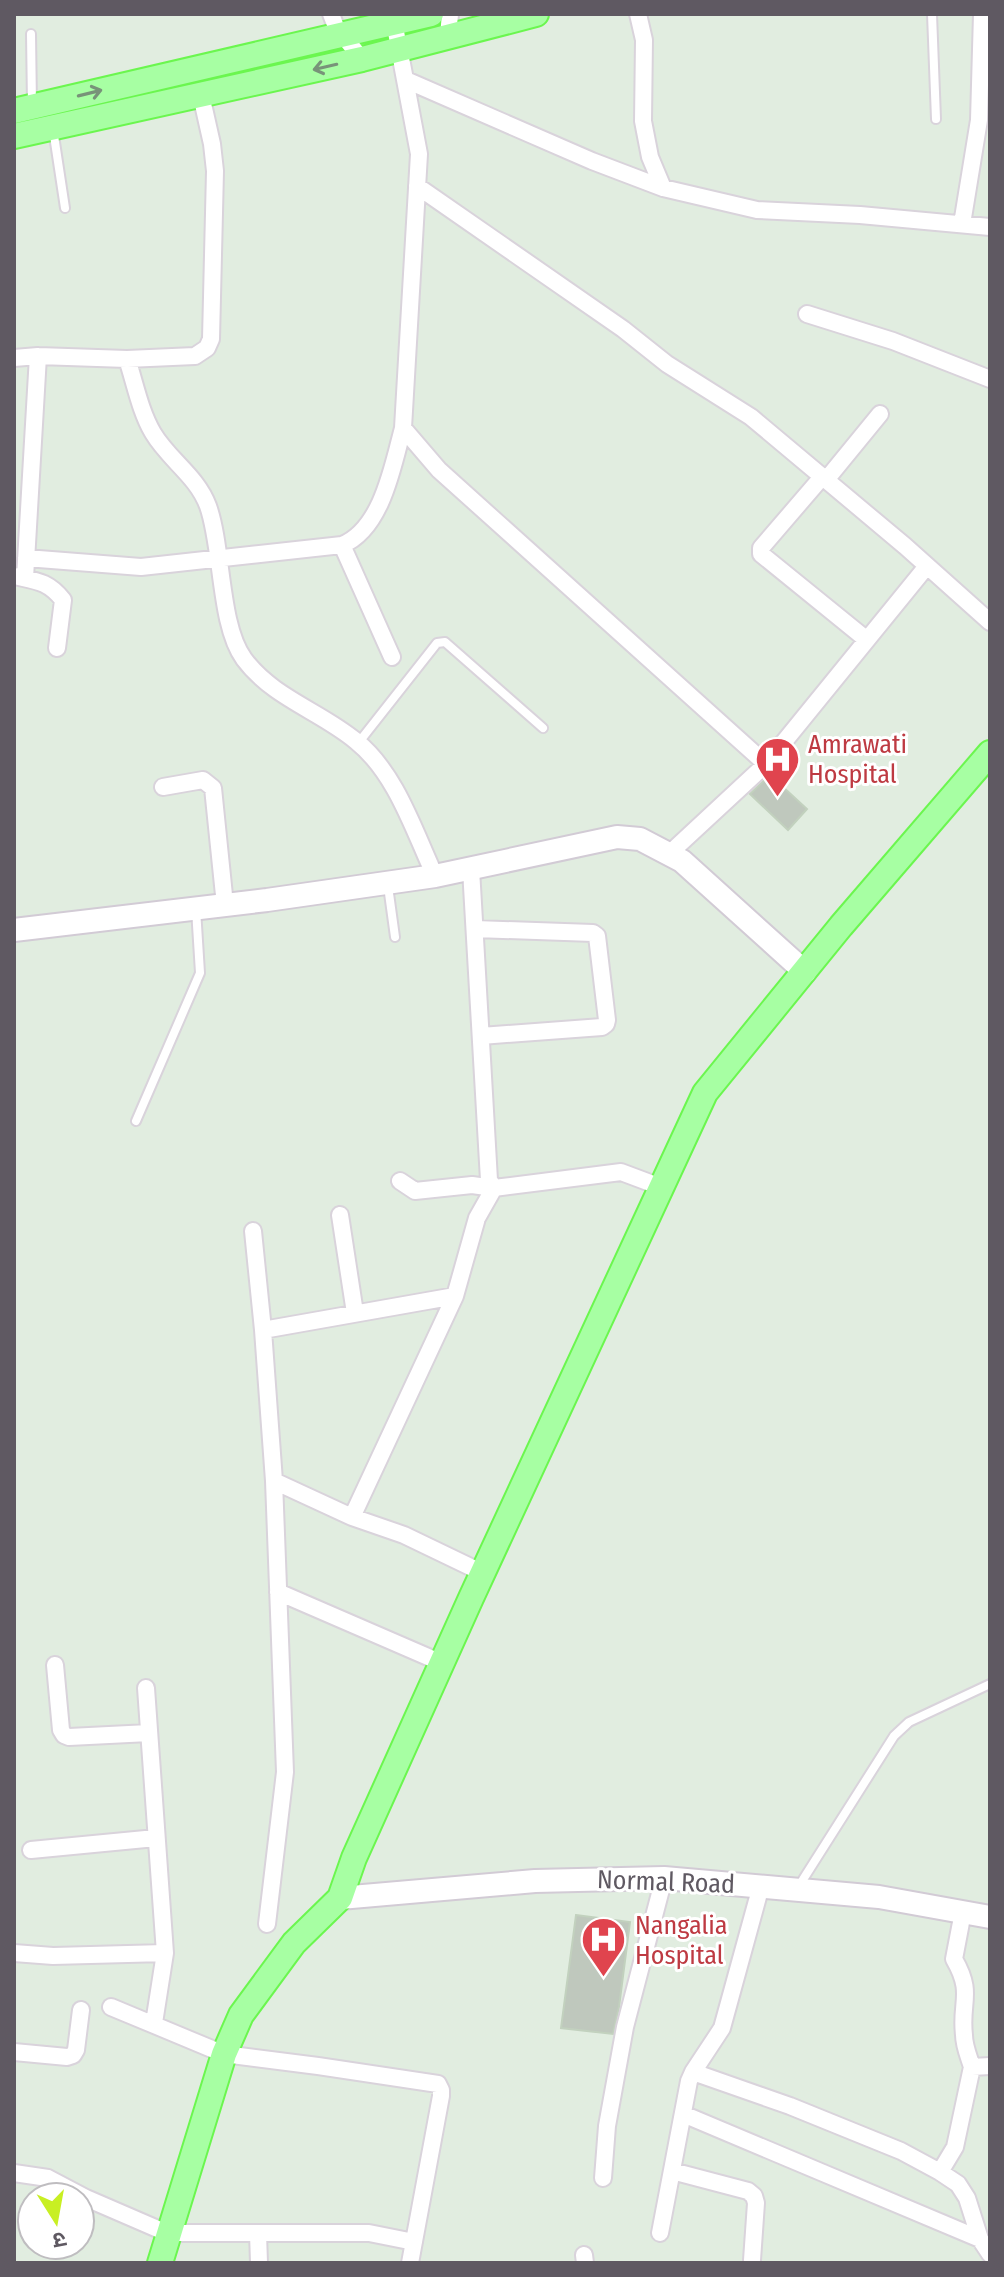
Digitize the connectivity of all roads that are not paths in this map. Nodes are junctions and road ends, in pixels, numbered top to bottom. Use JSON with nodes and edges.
{"nodes":[{"id":1,"x":431,"y":14,"type":"edge"},
{"id":2,"x":536,"y":14,"type":"edge"},
{"id":3,"x":638,"y":14,"type":"edge"},
{"id":4,"x":932,"y":14,"type":"edge"},
{"id":5,"x":982,"y":14,"type":"edge"},
{"id":6,"x":393,"y":18,"type":"edge"},
{"id":7,"x":336,"y":24,"type":"edge"},
{"id":8,"x":449,"y":25,"type":"edge"},
{"id":9,"x":31,"y":34,"type":"dead end"},
{"id":10,"x":398,"y":50,"type":"junction"},
{"id":11,"x":362,"y":59,"type":"junction"},
{"id":12,"x":406,"y":80,"type":"junction"},
{"id":13,"x":201,"y":95,"type":"junction"},
{"id":14,"x":23,"y":109,"type":"edge"},
{"id":15,"x":936,"y":119,"type":"dead end"},
{"id":16,"x":53,"y":128,"type":"junction"},
{"id":17,"x":14,"y":136,"type":"edge"},
{"id":18,"x":417,"y":186,"type":"junction"},
{"id":19,"x":663,"y":188,"type":"junction"},
{"id":20,"x":65,"y":208,"type":"dead end"},
{"id":21,"x":962,"y":224,"type":"junction"},
{"id":22,"x":990,"y":227,"type":"edge"},
{"id":23,"x":807,"y":314,"type":"dead end"},
{"id":24,"x":38,"y":356,"type":"junction"},
{"id":25,"x":14,"y":358,"type":"edge"},
{"id":26,"x":127,"y":359,"type":"junction"},
{"id":27,"x":990,"y":379,"type":"edge"},
{"id":28,"x":880,"y":414,"type":"dead end"},
{"id":29,"x":403,"y":428,"type":"junction"},
{"id":30,"x":824,"y":478,"type":"junction"},
{"id":31,"x":342,"y":545,"type":"junction"},
{"id":32,"x":26,"y":558,"type":"junction"},
{"id":33,"x":220,"y":558,"type":"junction"},
{"id":34,"x":927,"y":566,"type":"junction"},
{"id":35,"x":20,"y":577,"type":"edge"},
{"id":36,"x":990,"y":622,"type":"edge"},
{"id":37,"x":867,"y":640,"type":"junction"},
{"id":38,"x":57,"y":648,"type":"dead end"},
{"id":39,"x":392,"y":657,"type":"dead end"},
{"id":40,"x":543,"y":728,"type":"dead end"},
{"id":41,"x":359,"y":742,"type":"junction"},
{"id":42,"x":987,"y":763,"type":"edge"},
{"id":43,"x":766,"y":764,"type":"junction"},
{"id":44,"x":163,"y":787,"type":"dead end"},
{"id":45,"x":670,"y":853,"type":"junction"},
{"id":46,"x":471,"y":869,"type":"junction"},
{"id":47,"x":435,"y":876,"type":"junction"},
{"id":48,"x":388,"y":883,"type":"junction"},
{"id":49,"x":225,"y":905,"type":"junction"},
{"id":50,"x":196,"y":908,"type":"junction"},
{"id":51,"x":475,"y":929,"type":"junction"},
{"id":52,"x":14,"y":930,"type":"edge"},
{"id":53,"x":395,"y":937,"type":"dead end"},
{"id":54,"x":805,"y":972,"type":"junction"},
{"id":55,"x":481,"y":1036,"type":"junction"},
{"id":56,"x":136,"y":1121,"type":"dead end"},
{"id":57,"x":400,"y":1181,"type":"dead end"},
{"id":58,"x":661,"y":1187,"type":"junction"},
{"id":59,"x":494,"y":1188,"type":"junction"},
{"id":60,"x":340,"y":1215,"type":"dead end"},
{"id":61,"x":253,"y":1231,"type":"dead end"},
{"id":62,"x":455,"y":1296,"type":"junction"},
{"id":63,"x":355,"y":1313,"type":"junction"},
{"id":64,"x":263,"y":1330,"type":"junction"},
{"id":65,"x":274,"y":1481,"type":"junction"},
{"id":66,"x":352,"y":1517,"type":"junction"},
{"id":67,"x":483,"y":1573,"type":"junction"},
{"id":68,"x":278,"y":1592,"type":"junction"},
{"id":69,"x":442,"y":1663,"type":"junction"},
{"id":70,"x":55,"y":1665,"type":"dead end"},
{"id":71,"x":990,"y":1684,"type":"edge"},
{"id":72,"x":146,"y":1688,"type":"dead end"},
{"id":73,"x":149,"y":1733,"type":"junction"},
{"id":74,"x":156,"y":1838,"type":"junction"},
{"id":75,"x":31,"y":1850,"type":"dead end"},
{"id":76,"x":664,"y":1878,"type":"junction"},
{"id":77,"x":761,"y":1886,"type":"junction"},
{"id":78,"x":797,"y":1889,"type":"junction"},
{"id":79,"x":340,"y":1898,"type":"junction"},
{"id":80,"x":963,"y":1912,"type":"junction"},
{"id":81,"x":990,"y":1917,"type":"edge"},
{"id":82,"x":267,"y":1924,"type":"dead end"},
{"id":83,"x":14,"y":1953,"type":"edge"},
{"id":84,"x":165,"y":1953,"type":"junction"},
{"id":85,"x":111,"y":2007,"type":"dead end"},
{"id":86,"x":81,"y":2010,"type":"dead end"},
{"id":87,"x":154,"y":2023,"type":"junction"},
{"id":88,"x":14,"y":2052,"type":"edge"},
{"id":89,"x":224,"y":2054,"type":"junction"},
{"id":90,"x":990,"y":2066,"type":"edge"},
{"id":91,"x":972,"y":2067,"type":"junction"},
{"id":92,"x":693,"y":2072,"type":"junction"},
{"id":93,"x":683,"y":2114,"type":"junction"},
{"id":94,"x":672,"y":2171,"type":"junction"},
{"id":95,"x":940,"y":2172,"type":"junction"},
{"id":96,"x":14,"y":2173,"type":"edge"},
{"id":97,"x":603,"y":2178,"type":"dead end"},
{"id":98,"x":167,"y":2233,"type":"junction"},
{"id":99,"x":258,"y":2233,"type":"junction"},
{"id":100,"x":660,"y":2233,"type":"dead end"},
{"id":101,"x":980,"y":2239,"type":"junction"},
{"id":102,"x":414,"y":2242,"type":"junction"},
{"id":103,"x":990,"y":2254,"type":"edge"},
{"id":104,"x":752,"y":2260,"type":"dead end"},
{"id":105,"x":160,"y":2263,"type":"edge"},
{"id":106,"x":259,"y":2263,"type":"edge"},
{"id":107,"x":410,"y":2263,"type":"edge"}],
"edges":[{"from":1,"to":6,"type":"main road"},
{"from":2,"to":8,"type":"main road"},
{"from":3,"to":19,"type":"street"},
{"from":4,"to":15,"type":"lane"},
{"from":5,"to":21,"type":"street"},
{"from":6,"to":7,"type":"main road"},
{"from":6,"to":10,"type":"street"},
{"from":7,"to":11,"type":"street"},
{"from":14,"to":7,"type":"main road","one_way":true},
{"from":8,"to":10,"type":"main road"},
{"from":9,"to":14,"type":"lane"},
{"from":10,"to":11,"type":"main road"},
{"from":10,"to":12,"type":"street"},
{"from":11,"to":13,"type":"main road","one_way":true},
{"from":12,"to":18,"type":"street"},
{"from":12,"to":19,"type":"street"},
{"from":13,"to":16,"type":"main road"},
{"from":13,"to":26,"type":"street"},
{"from":16,"to":17,"type":"main road"},
{"from":16,"to":20,"type":"lane"},
{"from":18,"to":29,"type":"street"},
{"from":18,"to":30,"type":"street"},
{"from":19,"to":21,"type":"street"},
{"from":21,"to":22,"type":"street"},
{"from":23,"to":27,"type":"street"},
{"from":24,"to":25,"type":"street"},
{"from":24,"to":26,"type":"street"},
{"from":24,"to":32,"type":"street"},
{"from":26,"to":33,"type":"street"},
{"from":28,"to":30,"type":"street"},
{"from":29,"to":31,"type":"street"},
{"from":29,"to":43,"type":"street"},
{"from":30,"to":34,"type":"street"},
{"from":30,"to":37,"type":"street"},
{"from":31,"to":33,"type":"street"},
{"from":31,"to":39,"type":"street"},
{"from":32,"to":33,"type":"street"},
{"from":32,"to":35,"type":"street"},
{"from":33,"to":41,"type":"street"},
{"from":34,"to":36,"type":"street"},
{"from":34,"to":37,"type":"street"},
{"from":35,"to":38,"type":"street"},
{"from":37,"to":43,"type":"street"},
{"from":40,"to":41,"type":"lane"},
{"from":41,"to":47,"type":"street"},
{"from":42,"to":54,"type":"main road"},
{"from":43,"to":45,"type":"street"},
{"from":44,"to":49,"type":"street"},
{"from":45,"to":46,"type":"main road"},
{"from":45,"to":54,"type":"main road"},
{"from":46,"to":47,"type":"main road"},
{"from":46,"to":51,"type":"street"},
{"from":47,"to":48,"type":"main road"},
{"from":48,"to":49,"type":"main road"},
{"from":48,"to":53,"type":"lane"},
{"from":49,"to":50,"type":"main road"},
{"from":50,"to":52,"type":"main road"},
{"from":50,"to":56,"type":"lane"},
{"from":51,"to":55,"type":"street"},
{"from":51,"to":55,"type":"street"},
{"from":54,"to":58,"type":"main road"},
{"from":55,"to":59,"type":"street"},
{"from":57,"to":59,"type":"street"},
{"from":58,"to":59,"type":"street"},
{"from":58,"to":67,"type":"main road"},
{"from":59,"to":62,"type":"street"},
{"from":60,"to":63,"type":"street"},
{"from":61,"to":64,"type":"street"},
{"from":62,"to":63,"type":"street"},
{"from":62,"to":66,"type":"street"},
{"from":63,"to":64,"type":"street"},
{"from":64,"to":65,"type":"street"},
{"from":65,"to":66,"type":"street"},
{"from":65,"to":68,"type":"street"},
{"from":66,"to":67,"type":"street"},
{"from":67,"to":69,"type":"main road"},
{"from":68,"to":69,"type":"street"},
{"from":68,"to":82,"type":"street"},
{"from":69,"to":79,"type":"main road"},
{"from":70,"to":73,"type":"street"},
{"from":71,"to":78,"type":"lane"},
{"from":72,"to":73,"type":"street"},
{"from":73,"to":74,"type":"street"},
{"from":74,"to":75,"type":"street"},
{"from":74,"to":84,"type":"street"},
{"from":76,"to":77,"type":"main road","name":"Normal Road"},
{"from":76,"to":79,"type":"main road","name":"Normal Road"},
{"from":76,"to":97,"type":"street"},
{"from":77,"to":78,"type":"main road","name":"Normal Road"},
{"from":77,"to":92,"type":"street"},
{"from":78,"to":80,"type":"main road","name":"Normal Road"},
{"from":79,"to":89,"type":"main road"},
{"from":80,"to":81,"type":"main road","name":"Normal Road"},
{"from":80,"to":91,"type":"street"},
{"from":83,"to":84,"type":"street"},
{"from":84,"to":87,"type":"street"},
{"from":85,"to":87,"type":"street"},
{"from":86,"to":88,"type":"street"},
{"from":87,"to":89,"type":"street"},
{"from":89,"to":98,"type":"main road"},
{"from":89,"to":102,"type":"street"},
{"from":90,"to":91,"type":"street"},
{"from":91,"to":95,"type":"street"},
{"from":92,"to":93,"type":"street"},
{"from":92,"to":95,"type":"street"},
{"from":93,"to":94,"type":"street"},
{"from":93,"to":101,"type":"street"},
{"from":94,"to":100,"type":"street"},
{"from":94,"to":104,"type":"street"},
{"from":95,"to":101,"type":"street"},
{"from":96,"to":98,"type":"street"},
{"from":98,"to":99,"type":"street"},
{"from":98,"to":105,"type":"main road"},
{"from":99,"to":102,"type":"street"},
{"from":99,"to":106,"type":"street"},
{"from":101,"to":103,"type":"street"},
{"from":102,"to":107,"type":"street"}]}
